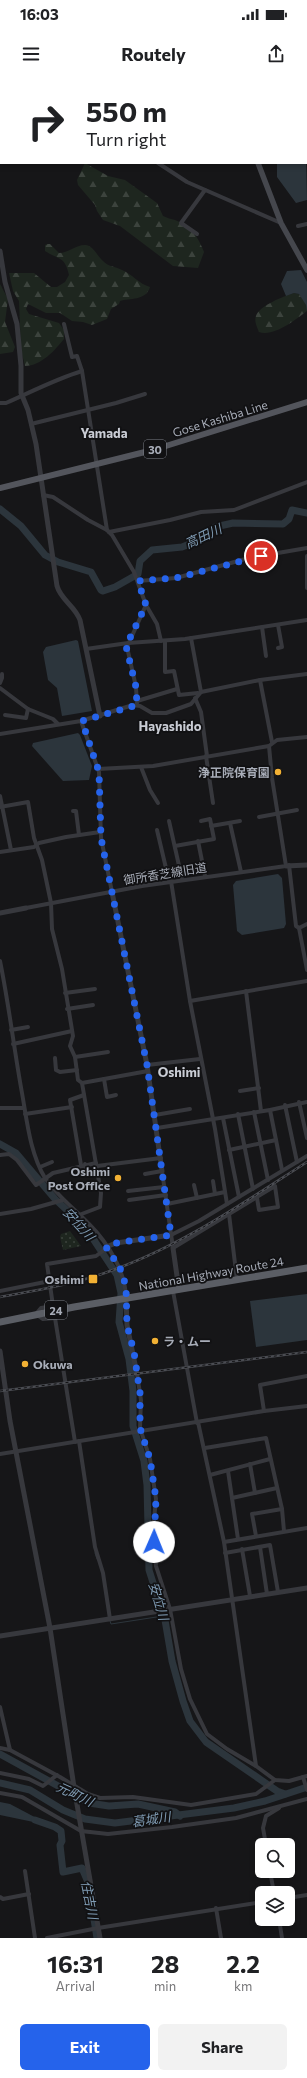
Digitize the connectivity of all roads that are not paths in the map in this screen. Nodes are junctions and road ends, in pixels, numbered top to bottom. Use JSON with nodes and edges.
{"nodes":[{"id":1,"x":160,"y":164,"type":"edge"},
{"id":2,"x":258,"y":164,"type":"edge"},
{"id":3,"x":205,"y":190,"type":"junction"},
{"id":4,"x":281,"y":223,"type":"junction"},
{"id":5,"x":307,"y":224,"type":"edge"},
{"id":6,"x":298,"y":226,"type":"dead end"},
{"id":7,"x":197,"y":234,"type":"dead end"},
{"id":8,"x":0,"y":251,"type":"edge"},
{"id":9,"x":305,"y":262,"type":"edge"},
{"id":10,"x":307,"y":270,"type":"edge"},
{"id":11,"x":64,"y":324,"type":"dead end"},
{"id":12,"x":82,"y":371,"type":"junction"},
{"id":13,"x":145,"y":394,"type":"dead end"},
{"id":14,"x":22,"y":396,"type":"junction"},
{"id":15,"x":307,"y":402,"type":"edge"},
{"id":16,"x":0,"y":403,"type":"edge"},
{"id":17,"x":88,"y":410,"type":"junction"},
{"id":18,"x":32,"y":424,"type":"junction"},
{"id":19,"x":97,"y":464,"type":"junction"},
{"id":20,"x":41,"y":479,"type":"junction"},
{"id":21,"x":307,"y":482,"type":"edge"},
{"id":22,"x":0,"y":488,"type":"edge"},
{"id":23,"x":43,"y":495,"type":"junction"},
{"id":24,"x":108,"y":531,"type":"junction"},
{"id":25,"x":307,"y":548,"type":"edge"},
{"id":26,"x":307,"y":556,"type":"edge"},
{"id":27,"x":137,"y":579,"type":"junction"},
{"id":28,"x":307,"y":588,"type":"edge"},
{"id":29,"x":146,"y":605,"type":"junction"},
{"id":30,"x":307,"y":620,"type":"edge"},
{"id":31,"x":278,"y":625,"type":"junction"},
{"id":32,"x":262,"y":627,"type":"junction"},
{"id":33,"x":191,"y":638,"type":"junction"},
{"id":34,"x":163,"y":641,"type":"junction"},
{"id":35,"x":128,"y":643,"type":"junction"},
{"id":36,"x":278,"y":648,"type":"dead end"},
{"id":37,"x":86,"y":649,"type":"junction"},
{"id":38,"x":266,"y":656,"type":"dead end"},
{"id":39,"x":2,"y":674,"type":"dead end"},
{"id":40,"x":307,"y":674,"type":"edge"},
{"id":41,"x":260,"y":680,"type":"junction"},
{"id":42,"x":0,"y":682,"type":"edge"},
{"id":43,"x":0,"y":688,"type":"edge"},
{"id":44,"x":177,"y":689,"type":"junction"},
{"id":45,"x":200,"y":692,"type":"junction"},
{"id":46,"x":195,"y":698,"type":"junction"},
{"id":47,"x":137,"y":703,"type":"junction"},
{"id":48,"x":28,"y":709,"type":"junction"},
{"id":49,"x":5,"y":715,"type":"dead end"},
{"id":50,"x":100,"y":716,"type":"junction"},
{"id":51,"x":82,"y":721,"type":"junction"},
{"id":52,"x":58,"y":724,"type":"junction"},
{"id":53,"x":0,"y":734,"type":"edge"},
{"id":54,"x":307,"y":737,"type":"edge"},
{"id":55,"x":271,"y":744,"type":"junction"},
{"id":56,"x":206,"y":756,"type":"junction"},
{"id":57,"x":141,"y":767,"type":"junction"},
{"id":58,"x":98,"y":769,"type":"junction"},
{"id":59,"x":0,"y":796,"type":"edge"},
{"id":60,"x":158,"y":803,"type":"dead end"},
{"id":61,"x":213,"y":803,"type":"dead end"},
{"id":62,"x":1,"y":807,"type":"edge"},
{"id":63,"x":297,"y":810,"type":"dead end"},
{"id":64,"x":72,"y":812,"type":"dead end"},
{"id":65,"x":278,"y":814,"type":"junction"},
{"id":66,"x":259,"y":817,"type":"dead end"},
{"id":67,"x":169,"y":821,"type":"dead end"},
{"id":68,"x":201,"y":821,"type":"dead end"},
{"id":69,"x":240,"y":821,"type":"dead end"},
{"id":70,"x":230,"y":823,"type":"junction"},
{"id":71,"x":211,"y":826,"type":"junction"},
{"id":72,"x":157,"y":830,"type":"dead end"},
{"id":73,"x":100,"y":832,"type":"junction"},
{"id":74,"x":79,"y":835,"type":"junction"},
{"id":75,"x":198,"y":841,"type":"junction"},
{"id":76,"x":36,"y":845,"type":"junction"},
{"id":77,"x":175,"y":846,"type":"junction"},
{"id":78,"x":11,"y":850,"type":"junction"},
{"id":79,"x":0,"y":852,"type":"edge"},
{"id":80,"x":307,"y":865,"type":"edge"},
{"id":81,"x":288,"y":866,"type":"junction"},
{"id":82,"x":241,"y":872,"type":"junction"},
{"id":83,"x":205,"y":876,"type":"junction"},
{"id":84,"x":182,"y":879,"type":"junction"},
{"id":85,"x":170,"y":881,"type":"junction"},
{"id":86,"x":112,"y":892,"type":"junction"},
{"id":87,"x":51,"y":903,"type":"junction"},
{"id":88,"x":26,"y":908,"type":"joint"},
{"id":89,"x":0,"y":913,"type":"edge"},
{"id":90,"x":307,"y":924,"type":"edge"},
{"id":91,"x":299,"y":928,"type":"junction"},
{"id":92,"x":305,"y":948,"type":"edge"},
{"id":93,"x":0,"y":961,"type":"edge"},
{"id":94,"x":307,"y":970,"type":"edge"},
{"id":95,"x":307,"y":981,"type":"edge"},
{"id":96,"x":95,"y":989,"type":"dead end"},
{"id":97,"x":246,"y":991,"type":"junction"},
{"id":98,"x":65,"y":993,"type":"junction"},
{"id":99,"x":190,"y":1001,"type":"junction"},
{"id":100,"x":93,"y":1005,"type":"dead end"},
{"id":101,"x":67,"y":1009,"type":"junction"},
{"id":102,"x":28,"y":1027,"type":"dead end"},
{"id":103,"x":11,"y":1030,"type":"junction"},
{"id":104,"x":72,"y":1032,"type":"junction"},
{"id":105,"x":13,"y":1044,"type":"junction"},
{"id":106,"x":108,"y":1052,"type":"dead end"},
{"id":107,"x":75,"y":1057,"type":"junction"},
{"id":108,"x":56,"y":1058,"type":"dead end"},
{"id":109,"x":200,"y":1059,"type":"junction"},
{"id":110,"x":147,"y":1065,"type":"junction"},
{"id":111,"x":77,"y":1070,"type":"junction"},
{"id":112,"x":148,"y":1071,"type":"junction"},
{"id":113,"x":104,"y":1079,"type":"junction"},
{"id":114,"x":82,"y":1083,"type":"junction"},
{"id":115,"x":259,"y":1088,"type":"junction"},
{"id":116,"x":240,"y":1091,"type":"dead end"},
{"id":117,"x":84,"y":1095,"type":"junction"},
{"id":118,"x":116,"y":1095,"type":"dead end"},
{"id":119,"x":299,"y":1102,"type":"junction"},
{"id":120,"x":307,"y":1102,"type":"edge"},
{"id":121,"x":285,"y":1105,"type":"junction"},
{"id":122,"x":72,"y":1107,"type":"junction"},
{"id":123,"x":0,"y":1108,"type":"edge"},
{"id":124,"x":24,"y":1108,"type":"junction"},
{"id":125,"x":190,"y":1109,"type":"dead end"},
{"id":126,"x":270,"y":1110,"type":"junction"},
{"id":127,"x":261,"y":1111,"type":"junction"},
{"id":128,"x":254,"y":1112,"type":"junction"},
{"id":129,"x":25,"y":1114,"type":"junction"},
{"id":130,"x":238,"y":1114,"type":"junction"},
{"id":131,"x":155,"y":1115,"type":"junction"},
{"id":132,"x":223,"y":1118,"type":"junction"},
{"id":133,"x":213,"y":1119,"type":"junction"},
{"id":134,"x":157,"y":1128,"type":"junction"},
{"id":135,"x":307,"y":1138,"type":"edge"},
{"id":136,"x":276,"y":1140,"type":"junction"},
{"id":137,"x":260,"y":1144,"type":"junction"},
{"id":138,"x":245,"y":1147,"type":"junction"},
{"id":139,"x":229,"y":1150,"type":"junction"},
{"id":140,"x":0,"y":1155,"type":"edge"},
{"id":141,"x":307,"y":1156,"type":"edge"},
{"id":142,"x":161,"y":1158,"type":"junction"},
{"id":143,"x":52,"y":1162,"type":"dead end"},
{"id":144,"x":297,"y":1162,"type":"junction"},
{"id":145,"x":83,"y":1164,"type":"junction"},
{"id":146,"x":96,"y":1164,"type":"junction"},
{"id":147,"x":40,"y":1167,"type":"junction"},
{"id":148,"x":282,"y":1170,"type":"junction"},
{"id":149,"x":162,"y":1171,"type":"junction"},
{"id":150,"x":80,"y":1172,"type":"dead end"},
{"id":151,"x":145,"y":1174,"type":"dead end"},
{"id":152,"x":44,"y":1178,"type":"junction"},
{"id":153,"x":268,"y":1180,"type":"junction"},
{"id":154,"x":213,"y":1181,"type":"dead end"},
{"id":155,"x":194,"y":1185,"type":"dead end"},
{"id":156,"x":164,"y":1186,"type":"junction"},
{"id":157,"x":253,"y":1189,"type":"junction"},
{"id":158,"x":128,"y":1191,"type":"dead end"},
{"id":159,"x":225,"y":1192,"type":"junction"},
{"id":160,"x":216,"y":1194,"type":"junction"},
{"id":161,"x":166,"y":1195,"type":"junction"},
{"id":162,"x":239,"y":1197,"type":"junction"},
{"id":163,"x":197,"y":1198,"type":"junction"},
{"id":164,"x":257,"y":1198,"type":"junction"},
{"id":165,"x":62,"y":1200,"type":"junction"},
{"id":166,"x":131,"y":1201,"type":"dead end"},
{"id":167,"x":167,"y":1204,"type":"junction"},
{"id":168,"x":227,"y":1204,"type":"junction"},
{"id":169,"x":0,"y":1214,"type":"edge"},
{"id":170,"x":229,"y":1214,"type":"junction"},
{"id":171,"x":79,"y":1215,"type":"junction"},
{"id":172,"x":83,"y":1219,"type":"junction"},
{"id":173,"x":76,"y":1225,"type":"dead end"},
{"id":174,"x":171,"y":1235,"type":"junction"},
{"id":175,"x":106,"y":1248,"type":"junction"},
{"id":176,"x":173,"y":1248,"type":"junction"},
{"id":177,"x":307,"y":1268,"type":"edge"},
{"id":178,"x":237,"y":1280,"type":"junction"},
{"id":179,"x":50,"y":1281,"type":"junction"},
{"id":180,"x":0,"y":1291,"type":"edge"},
{"id":181,"x":176,"y":1291,"type":"junction"},
{"id":182,"x":122,"y":1299,"type":"junction"},
{"id":183,"x":36,"y":1314,"type":"junction"},
{"id":184,"x":0,"y":1322,"type":"edge"},
{"id":185,"x":0,"y":1351,"type":"edge"},
{"id":186,"x":138,"y":1374,"type":"joint"},
{"id":187,"x":307,"y":1376,"type":"edge"},
{"id":188,"x":307,"y":1406,"type":"edge"},
{"id":189,"x":264,"y":1411,"type":"junction"},
{"id":190,"x":197,"y":1422,"type":"junction"},
{"id":191,"x":140,"y":1432,"type":"junction"},
{"id":192,"x":77,"y":1442,"type":"junction"},
{"id":193,"x":205,"y":1448,"type":"junction"},
{"id":194,"x":16,"y":1451,"type":"junction"},
{"id":195,"x":0,"y":1454,"type":"edge"},
{"id":196,"x":270,"y":1460,"type":"junction"},
{"id":197,"x":250,"y":1464,"type":"junction"},
{"id":198,"x":228,"y":1471,"type":"junction"},
{"id":199,"x":210,"y":1476,"type":"junction"},
{"id":200,"x":276,"y":1488,"type":"junction"},
{"id":201,"x":255,"y":1492,"type":"junction"},
{"id":202,"x":232,"y":1498,"type":"junction"},
{"id":203,"x":282,"y":1509,"type":"junction"},
{"id":204,"x":307,"y":1528,"type":"edge"},
{"id":205,"x":284,"y":1531,"type":"junction"},
{"id":206,"x":256,"y":1536,"type":"junction"},
{"id":207,"x":238,"y":1539,"type":"junction"},
{"id":208,"x":224,"y":1542,"type":"junction"},
{"id":209,"x":260,"y":1546,"type":"junction"},
{"id":210,"x":242,"y":1549,"type":"junction"},
{"id":211,"x":225,"y":1552,"type":"junction"},
{"id":212,"x":307,"y":1588,"type":"edge"},
{"id":213,"x":278,"y":1592,"type":"junction"},
{"id":214,"x":267,"y":1594,"type":"junction"},
{"id":215,"x":250,"y":1596,"type":"junction"},
{"id":216,"x":232,"y":1599,"type":"junction"},
{"id":217,"x":169,"y":1609,"type":"junction"},
{"id":218,"x":110,"y":1619,"type":"junction"},
{"id":219,"x":50,"y":1628,"type":"junction"},
{"id":220,"x":0,"y":1636,"type":"edge"},
{"id":221,"x":0,"y":1707,"type":"edge"},
{"id":222,"x":0,"y":1748,"type":"edge"},
{"id":223,"x":10,"y":1750,"type":"junction"},
{"id":224,"x":256,"y":1766,"type":"junction"},
{"id":225,"x":0,"y":1773,"type":"edge"},
{"id":226,"x":55,"y":1776,"type":"junction"},
{"id":227,"x":305,"y":1778,"type":"edge"},
{"id":228,"x":274,"y":1780,"type":"junction"},
{"id":229,"x":74,"y":1786,"type":"junction"},
{"id":230,"x":307,"y":1790,"type":"edge"},
{"id":231,"x":0,"y":1793,"type":"edge"},
{"id":232,"x":307,"y":1799,"type":"edge"},
{"id":233,"x":282,"y":1806,"type":"junction"},
{"id":234,"x":81,"y":1829,"type":"junction"},
{"id":235,"x":265,"y":1838,"type":"edge"},
{"id":236,"x":25,"y":1871,"type":"dead end"},
{"id":237,"x":30,"y":1894,"type":"junction"},
{"id":238,"x":307,"y":1895,"type":"edge"},
{"id":239,"x":0,"y":1897,"type":"edge"},
{"id":240,"x":295,"y":1897,"type":"edge"},
{"id":241,"x":255,"y":1903,"type":"edge"},
{"id":242,"x":216,"y":1908,"type":"junction"},
{"id":243,"x":280,"y":1926,"type":"edge"},
{"id":244,"x":96,"y":1928,"type":"junction"},
{"id":245,"x":35,"y":1938,"type":"edge"},
{"id":246,"x":47,"y":1938,"type":"edge"},
{"id":247,"x":100,"y":1938,"type":"edge"},
{"id":248,"x":221,"y":1938,"type":"edge"},
{"id":249,"x":282,"y":1938,"type":"edge"}],
"edges":[{"from":1,"to":3,"type":"street"},
{"from":2,"to":4,"type":"main road"},
{"from":3,"to":4,"type":"street"},
{"from":3,"to":7,"type":"street"},
{"from":4,"to":9,"type":"main road"},
{"from":5,"to":6,"type":"street"},
{"from":8,"to":14,"type":"street"},
{"from":9,"to":10,"type":"main road"},
{"from":11,"to":12,"type":"street"},
{"from":12,"to":14,"type":"street"},
{"from":12,"to":17,"type":"street"},
{"from":13,"to":17,"type":"street"},
{"from":14,"to":16,"type":"street"},
{"from":14,"to":18,"type":"street"},
{"from":15,"to":19,"type":"main road","name":"Gose Kashiba Line","number":"30"},
{"from":17,"to":18,"type":"street"},
{"from":17,"to":19,"type":"street"},
{"from":18,"to":20,"type":"street"},
{"from":19,"to":20,"type":"main road","name":"Gose Kashiba Line","number":"30"},
{"from":19,"to":24,"type":"street"},
{"from":20,"to":22,"type":"main road","name":"Gose Kashiba Line","number":"30"},
{"from":20,"to":23,"type":"street"},
{"from":21,"to":24,"type":"street"},
{"from":23,"to":24,"type":"street"},
{"from":23,"to":37,"type":"street"},
{"from":24,"to":27,"type":"street"},
{"from":25,"to":27,"type":"street"},
{"from":26,"to":28,"type":"street"},
{"from":27,"to":29,"type":"street"},
{"from":29,"to":34,"type":"street"},
{"from":29,"to":35,"type":"street"},
{"from":30,"to":31,"type":"street"},
{"from":31,"to":32,"type":"street"},
{"from":31,"to":36,"type":"street"},
{"from":32,"to":33,"type":"street"},
{"from":32,"to":38,"type":"street"},
{"from":33,"to":34,"type":"street"},
{"from":33,"to":45,"type":"street"},
{"from":34,"to":35,"type":"street"},
{"from":34,"to":44,"type":"street"},
{"from":35,"to":37,"type":"street"},
{"from":35,"to":47,"type":"street"},
{"from":37,"to":50,"type":"street"},
{"from":39,"to":42,"type":"street"},
{"from":40,"to":41,"type":"street"},
{"from":41,"to":45,"type":"street"},
{"from":41,"to":55,"type":"street"},
{"from":43,"to":48,"type":"street"},
{"from":44,"to":45,"type":"street"},
{"from":44,"to":47,"type":"street"},
{"from":45,"to":46,"type":"street"},
{"from":46,"to":47,"type":"street"},
{"from":46,"to":56,"type":"street"},
{"from":47,"to":50,"type":"street"},
{"from":48,"to":49,"type":"street"},
{"from":48,"to":52,"type":"street"},
{"from":50,"to":51,"type":"street"},
{"from":51,"to":52,"type":"street"},
{"from":51,"to":58,"type":"street"},
{"from":52,"to":53,"type":"street"},
{"from":54,"to":55,"type":"street"},
{"from":55,"to":56,"type":"street"},
{"from":55,"to":65,"type":"street"},
{"from":56,"to":57,"type":"street"},
{"from":56,"to":61,"type":"street"},
{"from":57,"to":58,"type":"street"},
{"from":57,"to":60,"type":"street"},
{"from":58,"to":73,"type":"street"},
{"from":59,"to":62,"type":"street"},
{"from":62,"to":76,"type":"street"},
{"from":62,"to":78,"type":"street"},
{"from":63,"to":65,"type":"street"},
{"from":64,"to":74,"type":"street"},
{"from":65,"to":66,"type":"street"},
{"from":65,"to":81,"type":"street"},
{"from":67,"to":77,"type":"street"},
{"from":68,"to":71,"type":"street"},
{"from":69,"to":70,"type":"street"},
{"from":70,"to":71,"type":"street"},
{"from":70,"to":82,"type":"street"},
{"from":71,"to":75,"type":"street"},
{"from":72,"to":85,"type":"street"},
{"from":73,"to":74,"type":"street"},
{"from":73,"to":86,"type":"street"},
{"from":74,"to":76,"type":"street"},
{"from":75,"to":77,"type":"street"},
{"from":75,"to":83,"type":"street"},
{"from":76,"to":78,"type":"street"},
{"from":76,"to":87,"type":"street"},
{"from":77,"to":84,"type":"street"},
{"from":78,"to":79,"type":"street"},
{"from":80,"to":81,"type":"street"},
{"from":81,"to":82,"type":"street","name":"御所香芝線旧道"},
{"from":81,"to":91,"type":"street"},
{"from":82,"to":83,"type":"street","name":"御所香芝線旧道"},
{"from":83,"to":84,"type":"street","name":"御所香芝線旧道"},
{"from":84,"to":85,"type":"street","name":"御所香芝線旧道"},
{"from":85,"to":86,"type":"street","name":"御所香芝線旧道"},
{"from":85,"to":99,"type":"street"},
{"from":86,"to":87,"type":"street","name":"御所香芝線旧道"},
{"from":86,"to":110,"type":"street"},
{"from":87,"to":88,"type":"street","name":"御所香芝線旧道"},
{"from":87,"to":98,"type":"street"},
{"from":88,"to":89,"type":"street","name":"御所香芝線旧道"},
{"from":90,"to":91,"type":"street"},
{"from":91,"to":92,"type":"street"},
{"from":92,"to":94,"type":"street"},
{"from":93,"to":103,"type":"street"},
{"from":95,"to":97,"type":"street"},
{"from":96,"to":98,"type":"street"},
{"from":97,"to":99,"type":"street"},
{"from":97,"to":115,"type":"street"},
{"from":98,"to":101,"type":"street"},
{"from":99,"to":109,"type":"street"},
{"from":100,"to":101,"type":"street"},
{"from":101,"to":104,"type":"street"},
{"from":102,"to":103,"type":"street"},
{"from":103,"to":105,"type":"street"},
{"from":104,"to":105,"type":"street"},
{"from":104,"to":107,"type":"street"},
{"from":105,"to":124,"type":"street"},
{"from":106,"to":107,"type":"street"},
{"from":107,"to":111,"type":"street"},
{"from":108,"to":111,"type":"street"},
{"from":109,"to":110,"type":"street"},
{"from":109,"to":133,"type":"street"},
{"from":110,"to":112,"type":"street"},
{"from":111,"to":114,"type":"street"},
{"from":112,"to":113,"type":"street"},
{"from":112,"to":131,"type":"street"},
{"from":113,"to":114,"type":"street"},
{"from":113,"to":118,"type":"street"},
{"from":114,"to":117,"type":"street"},
{"from":115,"to":116,"type":"street"},
{"from":115,"to":127,"type":"street"},
{"from":117,"to":122,"type":"street"},
{"from":117,"to":146,"type":"street"},
{"from":119,"to":120,"type":"street"},
{"from":119,"to":121,"type":"street"},
{"from":119,"to":135,"type":"street"},
{"from":121,"to":126,"type":"street"},
{"from":121,"to":144,"type":"street"},
{"from":122,"to":129,"type":"street"},
{"from":122,"to":145,"type":"street"},
{"from":123,"to":124,"type":"street"},
{"from":124,"to":129,"type":"street"},
{"from":125,"to":131,"type":"street"},
{"from":126,"to":127,"type":"street"},
{"from":126,"to":136,"type":"street"},
{"from":127,"to":128,"type":"street"},
{"from":128,"to":130,"type":"street"},
{"from":128,"to":137,"type":"street"},
{"from":129,"to":147,"type":"street"},
{"from":130,"to":132,"type":"street"},
{"from":130,"to":138,"type":"street"},
{"from":131,"to":134,"type":"street"},
{"from":132,"to":133,"type":"street"},
{"from":132,"to":139,"type":"street"},
{"from":133,"to":134,"type":"street"},
{"from":133,"to":159,"type":"street"},
{"from":134,"to":142,"type":"street"},
{"from":136,"to":137,"type":"street"},
{"from":136,"to":148,"type":"street"},
{"from":137,"to":138,"type":"street"},
{"from":137,"to":153,"type":"street"},
{"from":138,"to":139,"type":"street"},
{"from":138,"to":157,"type":"street"},
{"from":139,"to":162,"type":"street"},
{"from":140,"to":152,"type":"street"},
{"from":141,"to":144,"type":"street"},
{"from":142,"to":146,"type":"street"},
{"from":142,"to":149,"type":"street"},
{"from":143,"to":147,"type":"street"},
{"from":144,"to":148,"type":"street"},
{"from":145,"to":146,"type":"street"},
{"from":145,"to":150,"type":"street"},
{"from":145,"to":152,"type":"street"},
{"from":146,"to":171,"type":"street"},
{"from":147,"to":152,"type":"street"},
{"from":148,"to":153,"type":"street"},
{"from":149,"to":151,"type":"street"},
{"from":149,"to":156,"type":"street"},
{"from":152,"to":165,"type":"street"},
{"from":153,"to":157,"type":"street"},
{"from":154,"to":160,"type":"street"},
{"from":155,"to":163,"type":"street"},
{"from":156,"to":158,"type":"street"},
{"from":156,"to":161,"type":"street"},
{"from":157,"to":162,"type":"street"},
{"from":159,"to":160,"type":"street"},
{"from":159,"to":168,"type":"street"},
{"from":160,"to":163,"type":"street"},
{"from":161,"to":166,"type":"street"},
{"from":161,"to":167,"type":"street"},
{"from":162,"to":168,"type":"street"},
{"from":163,"to":167,"type":"street"},
{"from":164,"to":164,"type":"street"},
{"from":164,"to":170,"type":"street"},
{"from":165,"to":169,"type":"street"},
{"from":165,"to":171,"type":"street"},
{"from":167,"to":174,"type":"street"},
{"from":168,"to":174,"type":"street"},
{"from":170,"to":176,"type":"street"},
{"from":170,"to":178,"type":"street"},
{"from":171,"to":172,"type":"street"},
{"from":172,"to":173,"type":"street"},
{"from":172,"to":175,"type":"street"},
{"from":174,"to":175,"type":"street"},
{"from":174,"to":176,"type":"street"},
{"from":175,"to":179,"type":"street"},
{"from":175,"to":182,"type":"street"},
{"from":176,"to":181,"type":"street"},
{"from":177,"to":178,"type":"highway","name":"National Highway Route 24","number":"24"},
{"from":178,"to":181,"type":"highway","name":"National Highway Route 24","number":"24"},
{"from":179,"to":180,"type":"street"},
{"from":179,"to":183,"type":"street"},
{"from":181,"to":182,"type":"highway","name":"National Highway Route 24","number":"24"},
{"from":181,"to":190,"type":"street"},
{"from":182,"to":183,"type":"highway","name":"National Highway Route 24","number":"24"},
{"from":182,"to":186,"type":"street"},
{"from":183,"to":184,"type":"highway","name":"National Highway Route 24","number":"24"},
{"from":183,"to":192,"type":"street"},
{"from":185,"to":194,"type":"street"},
{"from":186,"to":191,"type":"street"},
{"from":187,"to":189,"type":"street"},
{"from":188,"to":189,"type":"street"},
{"from":189,"to":190,"type":"street"},
{"from":190,"to":191,"type":"street"},
{"from":190,"to":193,"type":"street"},
{"from":191,"to":192,"type":"street"},
{"from":191,"to":217,"type":"street"},
{"from":192,"to":194,"type":"street"},
{"from":192,"to":218,"type":"street"},
{"from":193,"to":196,"type":"street"},
{"from":193,"to":199,"type":"street"},
{"from":194,"to":195,"type":"street"},
{"from":194,"to":219,"type":"street"},
{"from":196,"to":197,"type":"street"},
{"from":196,"to":200,"type":"street"},
{"from":197,"to":198,"type":"street"},
{"from":197,"to":201,"type":"street"},
{"from":198,"to":199,"type":"street"},
{"from":198,"to":202,"type":"street"},
{"from":199,"to":208,"type":"street"},
{"from":200,"to":201,"type":"street"},
{"from":200,"to":203,"type":"street"},
{"from":201,"to":202,"type":"street"},
{"from":202,"to":207,"type":"street"},
{"from":203,"to":205,"type":"street"},
{"from":203,"to":206,"type":"street"},
{"from":204,"to":205,"type":"street"},
{"from":205,"to":206,"type":"street"},
{"from":206,"to":207,"type":"street"},
{"from":207,"to":208,"type":"street"},
{"from":208,"to":211,"type":"street"},
{"from":209,"to":210,"type":"street"},
{"from":209,"to":213,"type":"street"},
{"from":209,"to":214,"type":"street"},
{"from":210,"to":211,"type":"street"},
{"from":210,"to":215,"type":"street"},
{"from":211,"to":216,"type":"street"},
{"from":212,"to":213,"type":"street"},
{"from":213,"to":214,"type":"street"},
{"from":214,"to":215,"type":"street"},
{"from":215,"to":216,"type":"street"},
{"from":216,"to":217,"type":"street"},
{"from":216,"to":224,"type":"street"},
{"from":217,"to":218,"type":"street"},
{"from":217,"to":224,"type":"street"},
{"from":218,"to":219,"type":"street"},
{"from":219,"to":220,"type":"street"},
{"from":219,"to":229,"type":"street"},
{"from":221,"to":223,"type":"street"},
{"from":222,"to":223,"type":"street"},
{"from":223,"to":226,"type":"street"},
{"from":224,"to":228,"type":"street"},
{"from":225,"to":226,"type":"street"},
{"from":226,"to":229,"type":"street"},
{"from":227,"to":228,"type":"street"},
{"from":227,"to":230,"type":"street"},
{"from":228,"to":229,"type":"street"},
{"from":229,"to":234,"type":"street"},
{"from":231,"to":234,"type":"street"},
{"from":232,"to":233,"type":"street"},
{"from":233,"to":234,"type":"street"},
{"from":233,"to":235,"type":"street"},
{"from":234,"to":244,"type":"street"},
{"from":236,"to":237,"type":"street"},
{"from":237,"to":239,"type":"street"},
{"from":237,"to":245,"type":"street"},
{"from":238,"to":240,"type":"street"},
{"from":241,"to":242,"type":"street"},
{"from":242,"to":244,"type":"street"},
{"from":242,"to":248,"type":"street"},
{"from":243,"to":249,"type":"street"},
{"from":244,"to":246,"type":"street"},
{"from":244,"to":247,"type":"street"}]}
